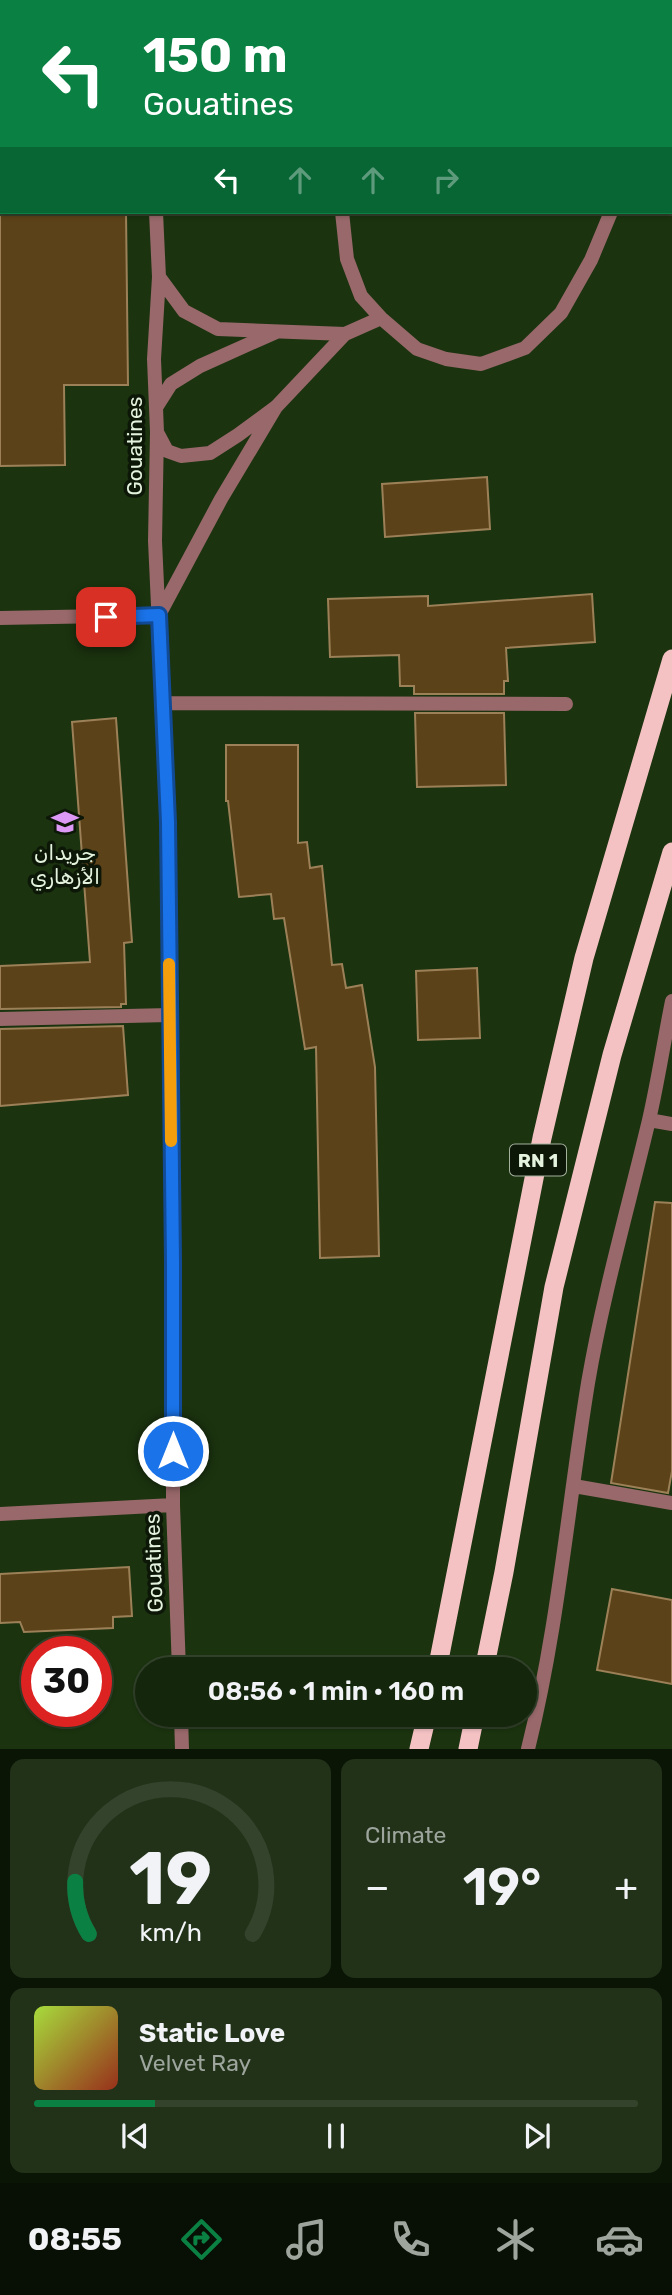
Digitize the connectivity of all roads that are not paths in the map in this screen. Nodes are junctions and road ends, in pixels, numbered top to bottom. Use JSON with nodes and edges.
{"nodes":[{"id":1,"x":156,"y":214,"type":"edge"},
{"id":2,"x":342,"y":214,"type":"edge"},
{"id":3,"x":610,"y":214,"type":"edge"},
{"id":4,"x":159,"y":277,"type":"junction"},
{"id":5,"x":381,"y":318,"type":"junction"},
{"id":6,"x":281,"y":330,"type":"junction"},
{"id":7,"x":345,"y":334,"type":"junction"},
{"id":8,"x":276,"y":407,"type":"junction"},
{"id":9,"x":156,"y":408,"type":"junction"},
{"id":10,"x":158,"y":432,"type":"junction"},
{"id":11,"x":159,"y":615,"type":"junction"},
{"id":12,"x":0,"y":618,"type":"edge"},
{"id":13,"x":672,"y":659,"type":"edge"},
{"id":14,"x":161,"y":704,"type":"junction"},
{"id":15,"x":566,"y":704,"type":"dead end"},
{"id":16,"x":672,"y":852,"type":"edge"},
{"id":17,"x":672,"y":1001,"type":"edge"},
{"id":18,"x":169,"y":1015,"type":"junction"},
{"id":19,"x":0,"y":1019,"type":"edge"},
{"id":20,"x":649,"y":1120,"type":"junction"},
{"id":21,"x":672,"y":1124,"type":"edge"},
{"id":22,"x":574,"y":1486,"type":"junction"},
{"id":23,"x":672,"y":1503,"type":"edge"},
{"id":24,"x":173,"y":1505,"type":"junction"},
{"id":25,"x":0,"y":1514,"type":"edge"},
{"id":26,"x":179,"y":1657,"type":"edge"},
{"id":27,"x":440,"y":1657,"type":"edge"},
{"id":28,"x":487,"y":1657,"type":"edge"},
{"id":29,"x":181,"y":1727,"type":"edge"},
{"id":30,"x":424,"y":1727,"type":"edge"},
{"id":31,"x":473,"y":1727,"type":"edge"},
{"id":32,"x":182,"y":1749,"type":"edge"},
{"id":33,"x":419,"y":1749,"type":"edge"},
{"id":34,"x":468,"y":1749,"type":"edge"},
{"id":35,"x":528,"y":1749,"type":"edge"}],
"edges":[{"from":1,"to":4,"type":"street","name":"Gouatines"},
{"from":2,"to":5,"type":"street"},
{"from":3,"to":5,"type":"street"},
{"from":4,"to":6,"type":"street"},
{"from":4,"to":9,"type":"street","name":"Gouatines"},
{"from":5,"to":7,"type":"street"},
{"from":6,"to":7,"type":"street"},
{"from":6,"to":9,"type":"street"},
{"from":7,"to":8,"type":"street"},
{"from":8,"to":10,"type":"street"},
{"from":8,"to":11,"type":"street"},
{"from":9,"to":10,"type":"street","name":"Gouatines"},
{"from":10,"to":11,"type":"street","name":"Gouatines"},
{"from":11,"to":12,"type":"street"},
{"from":11,"to":14,"type":"street","name":"Gouatines"},
{"from":13,"to":27,"type":"highway","number":"RN 1"},
{"from":14,"to":15,"type":"street"},
{"from":14,"to":18,"type":"street","name":"Gouatines"},
{"from":16,"to":28,"type":"highway","number":"RN 1"},
{"from":17,"to":20,"type":"street"},
{"from":18,"to":19,"type":"street"},
{"from":18,"to":24,"type":"street","name":"Gouatines"},
{"from":20,"to":21,"type":"street"},
{"from":20,"to":22,"type":"street"},
{"from":22,"to":23,"type":"street"},
{"from":22,"to":35,"type":"street"},
{"from":24,"to":25,"type":"street"},
{"from":24,"to":26,"type":"street","name":"Gouatines"},
{"from":29,"to":32,"type":"street"},
{"from":30,"to":33,"type":"highway"},
{"from":31,"to":34,"type":"highway"}]}
